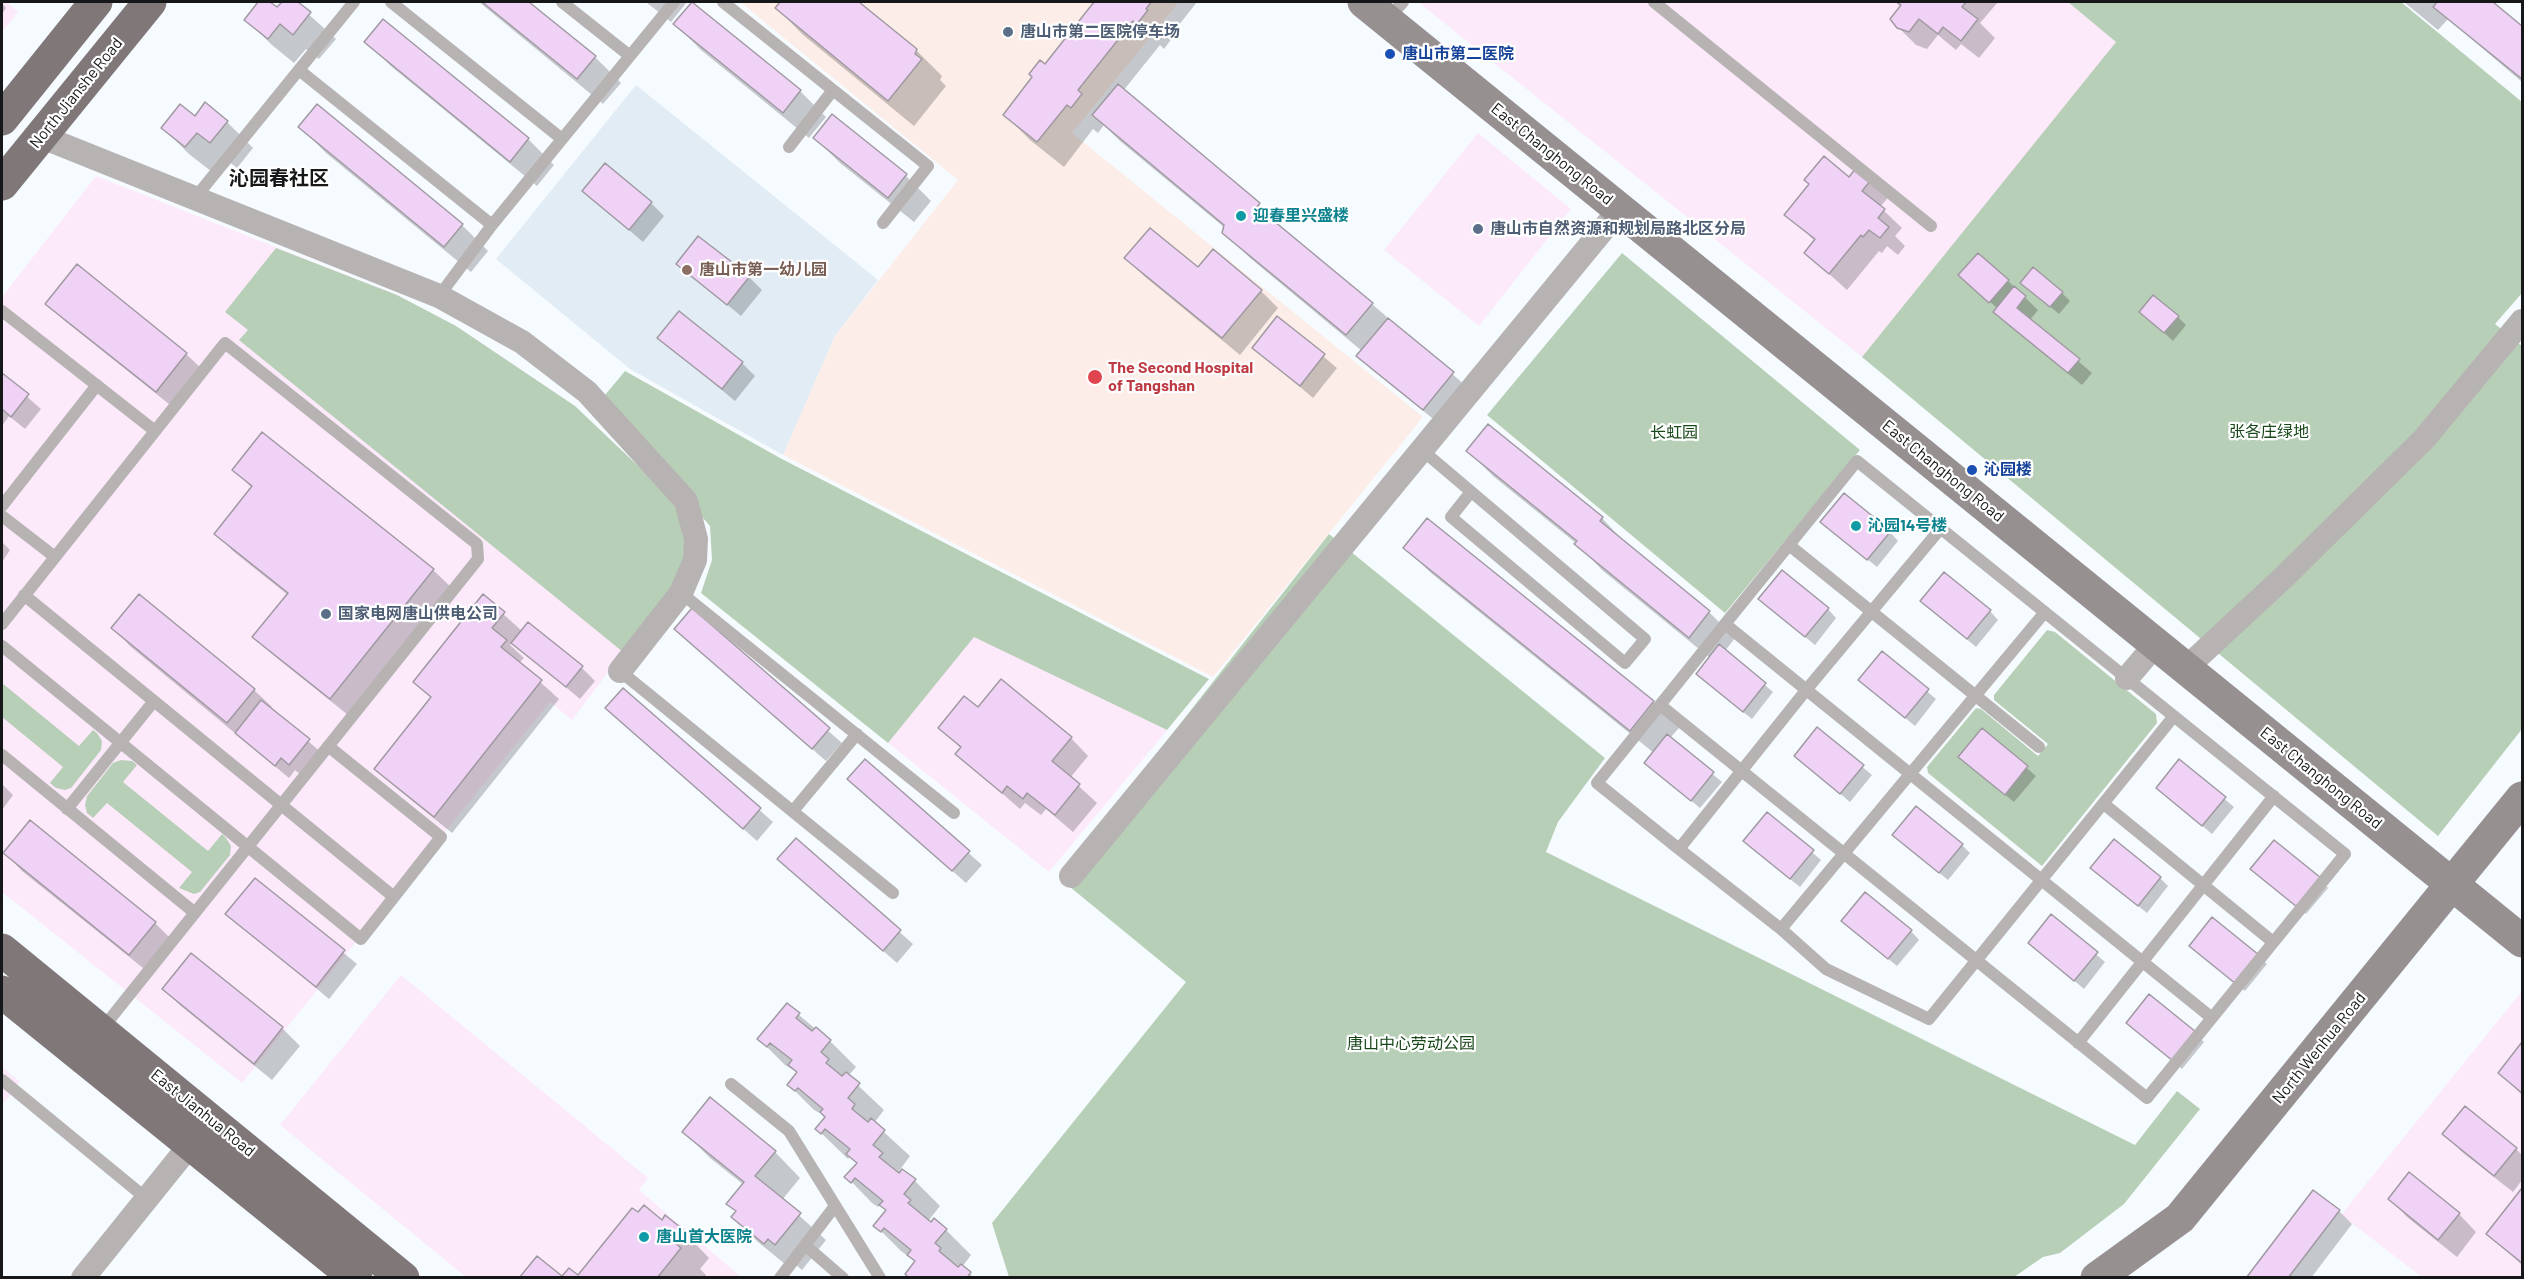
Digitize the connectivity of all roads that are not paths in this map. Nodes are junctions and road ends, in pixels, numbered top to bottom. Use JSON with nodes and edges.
{"nodes":[{"id":1,"x":96,"y":2,"type":"edge"},
{"id":2,"x":150,"y":2,"type":"edge"},
{"id":3,"x":354,"y":2,"type":"edge"},
{"id":4,"x":391,"y":2,"type":"edge"},
{"id":5,"x":562,"y":2,"type":"edge"},
{"id":6,"x":674,"y":2,"type":"edge"},
{"id":7,"x":723,"y":2,"type":"edge"},
{"id":8,"x":1654,"y":2,"type":"edge"},
{"id":9,"x":1385,"y":8,"type":"edge"},
{"id":10,"x":630,"y":56,"type":"junction"},
{"id":11,"x":299,"y":70,"type":"junction"},
{"id":12,"x":833,"y":90,"type":"junction"},
{"id":13,"x":2,"y":119,"type":"edge"},
{"id":14,"x":40,"y":136,"type":"junction"},
{"id":15,"x":562,"y":139,"type":"junction"},
{"id":16,"x":789,"y":147,"type":"dead end"},
{"id":17,"x":2,"y":184,"type":"edge"},
{"id":18,"x":195,"y":198,"type":"junction"},
{"id":19,"x":1620,"y":209,"type":"junction"},
{"id":20,"x":883,"y":223,"type":"dead end"},
{"id":21,"x":492,"y":225,"type":"junction"},
{"id":22,"x":1931,"y":226,"type":"dead end"},
{"id":23,"x":439,"y":296,"type":"junction"},
{"id":24,"x":2,"y":311,"type":"edge"},
{"id":25,"x":2523,"y":321,"type":"edge"},
{"id":26,"x":97,"y":385,"type":"junction"},
{"id":27,"x":155,"y":431,"type":"junction"},
{"id":28,"x":1422,"y":450,"type":"junction"},
{"id":29,"x":1470,"y":493,"type":"junction"},
{"id":30,"x":2,"y":506,"type":"edge"},
{"id":31,"x":2,"y":516,"type":"edge"},
{"id":32,"x":1941,"y":528,"type":"junction"},
{"id":33,"x":1789,"y":545,"type":"junction"},
{"id":34,"x":55,"y":557,"type":"junction"},
{"id":35,"x":681,"y":593,"type":"junction"},
{"id":36,"x":24,"y":595,"type":"junction"},
{"id":37,"x":1872,"y":612,"type":"junction"},
{"id":38,"x":2045,"y":612,"type":"junction"},
{"id":39,"x":2,"y":624,"type":"edge"},
{"id":40,"x":1725,"y":624,"type":"junction"},
{"id":41,"x":2156,"y":644,"type":"junction"},
{"id":42,"x":2,"y":646,"type":"edge"},
{"id":43,"x":2186,"y":668,"type":"junction"},
{"id":44,"x":620,"y":671,"type":"joint"},
{"id":45,"x":2127,"y":678,"type":"junction"},
{"id":46,"x":1807,"y":689,"type":"junction"},
{"id":47,"x":1975,"y":694,"type":"junction"},
{"id":48,"x":154,"y":701,"type":"junction"},
{"id":49,"x":1660,"y":705,"type":"junction"},
{"id":50,"x":2175,"y":716,"type":"junction"},
{"id":51,"x":857,"y":734,"type":"junction"},
{"id":52,"x":328,"y":746,"type":"junction"},
{"id":53,"x":2039,"y":747,"type":"dead end"},
{"id":54,"x":2,"y":755,"type":"edge"},
{"id":55,"x":1743,"y":771,"type":"junction"},
{"id":56,"x":1910,"y":772,"type":"junction"},
{"id":57,"x":2274,"y":796,"type":"junction"},
{"id":58,"x":2523,"y":798,"type":"edge"},
{"id":59,"x":2104,"y":804,"type":"junction"},
{"id":60,"x":67,"y":809,"type":"junction"},
{"id":61,"x":793,"y":812,"type":"junction"},
{"id":62,"x":954,"y":813,"type":"dead end"},
{"id":63,"x":1680,"y":849,"type":"junction"},
{"id":64,"x":1844,"y":853,"type":"junction"},
{"id":65,"x":1071,"y":876,"type":"dead end"},
{"id":66,"x":2042,"y":880,"type":"junction"},
{"id":67,"x":2203,"y":885,"type":"junction"},
{"id":68,"x":2453,"y":885,"type":"junction"},
{"id":69,"x":893,"y":893,"type":"dead end"},
{"id":70,"x":394,"y":897,"type":"junction"},
{"id":71,"x":195,"y":913,"type":"junction"},
{"id":72,"x":1781,"y":929,"type":"junction"},
{"id":73,"x":2523,"y":941,"type":"edge"},
{"id":74,"x":2273,"y":942,"type":"junction"},
{"id":75,"x":2,"y":950,"type":"edge"},
{"id":76,"x":1977,"y":960,"type":"junction"},
{"id":77,"x":2142,"y":962,"type":"junction"},
{"id":78,"x":2,"y":992,"type":"edge"},
{"id":79,"x":2212,"y":1018,"type":"junction"},
{"id":80,"x":101,"y":1030,"type":"junction"},
{"id":81,"x":2078,"y":1042,"type":"junction"},
{"id":82,"x":2,"y":1080,"type":"edge"},
{"id":83,"x":731,"y":1084,"type":"dead end"},
{"id":84,"x":190,"y":1145,"type":"junction"},
{"id":85,"x":147,"y":1199,"type":"junction"},
{"id":86,"x":835,"y":1206,"type":"junction"},
{"id":87,"x":806,"y":1246,"type":"junction"},
{"id":88,"x":83,"y":1278,"type":"edge"},
{"id":89,"x":356,"y":1278,"type":"edge"},
{"id":90,"x":403,"y":1278,"type":"edge"},
{"id":91,"x":780,"y":1278,"type":"edge"},
{"id":92,"x":843,"y":1278,"type":"edge"},
{"id":93,"x":880,"y":1278,"type":"edge"},
{"id":94,"x":2097,"y":1278,"type":"edge"}],
"edges":[{"from":1,"to":13,"type":"main road"},
{"from":2,"to":14,"type":"main road","name":"North Jianshe Road"},
{"from":3,"to":11,"type":"lane"},
{"from":4,"to":15,"type":"lane"},
{"from":5,"to":10,"type":"lane"},
{"from":6,"to":10,"type":"lane"},
{"from":7,"to":12,"type":"lane"},
{"from":8,"to":22,"type":"lane"},
{"from":9,"to":19,"type":"street","name":"East Changhong Road"},
{"from":10,"to":15,"type":"lane"},
{"from":11,"to":18,"type":"lane"},
{"from":11,"to":21,"type":"lane"},
{"from":12,"to":16,"type":"lane"},
{"from":12,"to":20,"type":"lane"},
{"from":14,"to":17,"type":"main road","name":"North Jianshe Road"},
{"from":14,"to":18,"type":"street"},
{"from":15,"to":21,"type":"lane"},
{"from":18,"to":23,"type":"street"},
{"from":19,"to":28,"type":"street"},
{"from":19,"to":41,"type":"street","name":"East Changhong Road"},
{"from":21,"to":23,"type":"lane"},
{"from":23,"to":35,"type":"street"},
{"from":24,"to":26,"type":"lane"},
{"from":25,"to":43,"type":"street"},
{"from":26,"to":27,"type":"lane"},
{"from":26,"to":30,"type":"lane"},
{"from":27,"to":34,"type":"lane"},
{"from":27,"to":52,"type":"lane"},
{"from":28,"to":29,"type":"lane"},
{"from":28,"to":65,"type":"street"},
{"from":29,"to":29,"type":"lane"},
{"from":31,"to":34,"type":"lane"},
{"from":32,"to":33,"type":"lane"},
{"from":32,"to":37,"type":"lane"},
{"from":32,"to":38,"type":"lane"},
{"from":33,"to":37,"type":"lane"},
{"from":33,"to":40,"type":"lane"},
{"from":34,"to":36,"type":"lane"},
{"from":35,"to":44,"type":"street"},
{"from":35,"to":51,"type":"lane"},
{"from":36,"to":39,"type":"lane"},
{"from":36,"to":48,"type":"lane"},
{"from":37,"to":46,"type":"lane"},
{"from":37,"to":47,"type":"lane"},
{"from":38,"to":45,"type":"lane"},
{"from":38,"to":47,"type":"lane"},
{"from":40,"to":46,"type":"lane"},
{"from":40,"to":49,"type":"lane"},
{"from":41,"to":43,"type":"street","name":"East Changhong Road"},
{"from":41,"to":45,"type":"street"},
{"from":42,"to":70,"type":"lane"},
{"from":43,"to":68,"type":"street","name":"East Changhong Road"},
{"from":44,"to":61,"type":"lane"},
{"from":45,"to":50,"type":"lane"},
{"from":46,"to":55,"type":"lane"},
{"from":46,"to":56,"type":"lane"},
{"from":47,"to":53,"type":"lane"},
{"from":47,"to":56,"type":"lane"},
{"from":48,"to":60,"type":"lane"},
{"from":48,"to":70,"type":"lane"},
{"from":49,"to":55,"type":"lane"},
{"from":49,"to":63,"type":"lane"},
{"from":50,"to":57,"type":"lane"},
{"from":50,"to":59,"type":"lane"},
{"from":51,"to":61,"type":"lane"},
{"from":51,"to":62,"type":"lane"},
{"from":52,"to":70,"type":"lane"},
{"from":52,"to":71,"type":"lane"},
{"from":54,"to":60,"type":"lane"},
{"from":55,"to":63,"type":"lane"},
{"from":55,"to":64,"type":"lane"},
{"from":56,"to":64,"type":"lane"},
{"from":56,"to":66,"type":"lane"},
{"from":57,"to":67,"type":"lane"},
{"from":57,"to":74,"type":"lane"},
{"from":58,"to":68,"type":"street","name":"North Wenhua Road"},
{"from":59,"to":66,"type":"lane"},
{"from":59,"to":67,"type":"lane"},
{"from":60,"to":71,"type":"lane"},
{"from":61,"to":69,"type":"lane"},
{"from":63,"to":72,"type":"lane"},
{"from":64,"to":72,"type":"lane"},
{"from":64,"to":76,"type":"lane"},
{"from":66,"to":76,"type":"lane"},
{"from":66,"to":77,"type":"lane"},
{"from":67,"to":74,"type":"lane"},
{"from":67,"to":77,"type":"lane"},
{"from":68,"to":73,"type":"street","name":"East Changhong Road"},
{"from":68,"to":94,"type":"street","name":"North Wenhua Road"},
{"from":71,"to":80,"type":"lane"},
{"from":72,"to":76,"type":"lane"},
{"from":74,"to":79,"type":"lane"},
{"from":75,"to":80,"type":"main road","name":"East Jianhua Road"},
{"from":76,"to":81,"type":"lane"},
{"from":77,"to":79,"type":"lane"},
{"from":77,"to":81,"type":"lane"},
{"from":78,"to":84,"type":"main road","name":"East Jianhua Road"},
{"from":79,"to":81,"type":"lane"},
{"from":80,"to":90,"type":"main road","name":"East Jianhua Road"},
{"from":82,"to":85,"type":"lane"},
{"from":83,"to":86,"type":"lane"},
{"from":84,"to":85,"type":"street"},
{"from":84,"to":89,"type":"main road","name":"East Jianhua Road"},
{"from":85,"to":88,"type":"street"},
{"from":86,"to":87,"type":"lane"},
{"from":86,"to":93,"type":"lane"},
{"from":87,"to":91,"type":"lane"},
{"from":87,"to":92,"type":"lane"}]}
